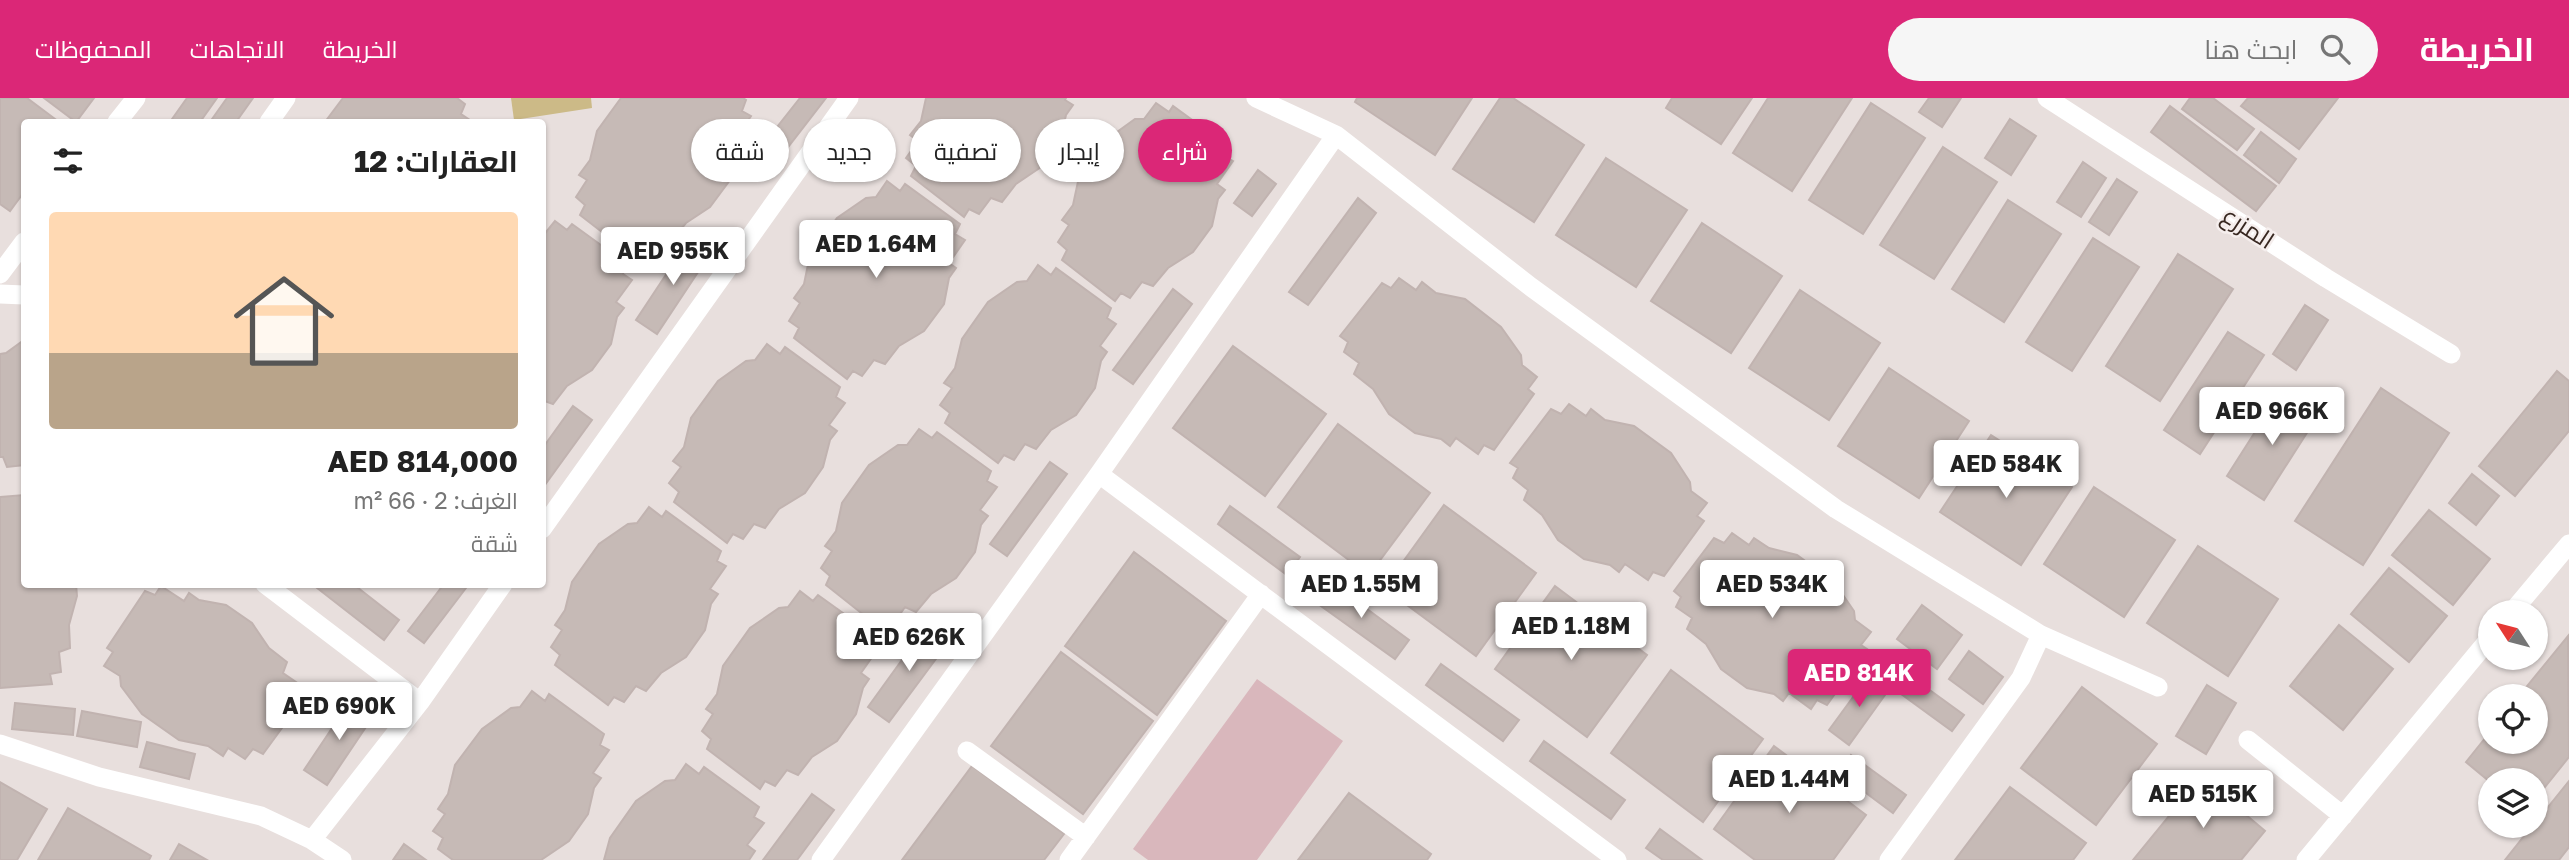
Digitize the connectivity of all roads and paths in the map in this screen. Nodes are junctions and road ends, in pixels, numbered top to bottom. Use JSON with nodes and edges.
{"nodes":[{"id":1,"x":136,"y":98,"type":"edge"},
{"id":2,"x":286,"y":98,"type":"edge"},
{"id":3,"x":849,"y":98,"type":"edge"},
{"id":4,"x":1256,"y":98,"type":"edge"},
{"id":5,"x":2047,"y":98,"type":"edge"},
{"id":6,"x":119,"y":119,"type":"edge"},
{"id":7,"x":271,"y":119,"type":"edge"},
{"id":8,"x":1336,"y":135,"type":"junction"},
{"id":9,"x":21,"y":246,"type":"edge"},
{"id":10,"x":0,"y":274,"type":"edge"},
{"id":11,"x":0,"y":294,"type":"edge"},
{"id":12,"x":21,"y":295,"type":"edge"},
{"id":13,"x":2451,"y":354,"type":"dead end"},
{"id":14,"x":1099,"y":474,"type":"junction"},
{"id":15,"x":546,"y":523,"type":"edge"},
{"id":16,"x":2569,"y":544,"type":"edge"},
{"id":17,"x":270,"y":588,"type":"edge"},
{"id":18,"x":500,"y":588,"type":"edge"},
{"id":19,"x":1261,"y":594,"type":"junction"},
{"id":20,"x":2522,"y":600,"type":"edge"},
{"id":21,"x":2041,"y":635,"type":"junction"},
{"id":22,"x":2478,"y":653,"type":"edge"},
{"id":23,"x":2158,"y":687,"type":"dead end"},
{"id":24,"x":420,"y":702,"type":"junction"},
{"id":25,"x":2248,"y":740,"type":"dead end"},
{"id":26,"x":0,"y":744,"type":"edge"},
{"id":27,"x":967,"y":751,"type":"dead end"},
{"id":28,"x":2343,"y":816,"type":"junction"},
{"id":29,"x":1086,"y":837,"type":"junction"},
{"id":30,"x":312,"y":839,"type":"junction"},
{"id":31,"x":342,"y":860,"type":"edge"},
{"id":32,"x":821,"y":860,"type":"edge"},
{"id":33,"x":1069,"y":860,"type":"edge"},
{"id":34,"x":1617,"y":860,"type":"edge"},
{"id":35,"x":1889,"y":860,"type":"edge"},
{"id":36,"x":2306,"y":860,"type":"edge"}],
"edges":[{"from":1,"to":6,"type":"street"},
{"from":2,"to":7,"type":"street"},
{"from":3,"to":15,"type":"street"},
{"from":4,"to":8,"type":"street"},
{"from":5,"to":13,"type":"street","name":"المزرع"},
{"from":8,"to":14,"type":"street"},
{"from":8,"to":21,"type":"street"},
{"from":9,"to":10,"type":"street"},
{"from":11,"to":12,"type":"street"},
{"from":14,"to":19,"type":"street"},
{"from":14,"to":32,"type":"street"},
{"from":16,"to":20,"type":"street"},
{"from":17,"to":24,"type":"street"},
{"from":18,"to":24,"type":"street"},
{"from":19,"to":29,"type":"street"},
{"from":19,"to":34,"type":"street"},
{"from":21,"to":23,"type":"street"},
{"from":21,"to":35,"type":"street"},
{"from":22,"to":28,"type":"street"},
{"from":24,"to":30,"type":"street"},
{"from":25,"to":28,"type":"street"},
{"from":26,"to":30,"type":"street"},
{"from":27,"to":29,"type":"street"},
{"from":28,"to":36,"type":"street"},
{"from":29,"to":33,"type":"street"},
{"from":30,"to":31,"type":"street"}]}
